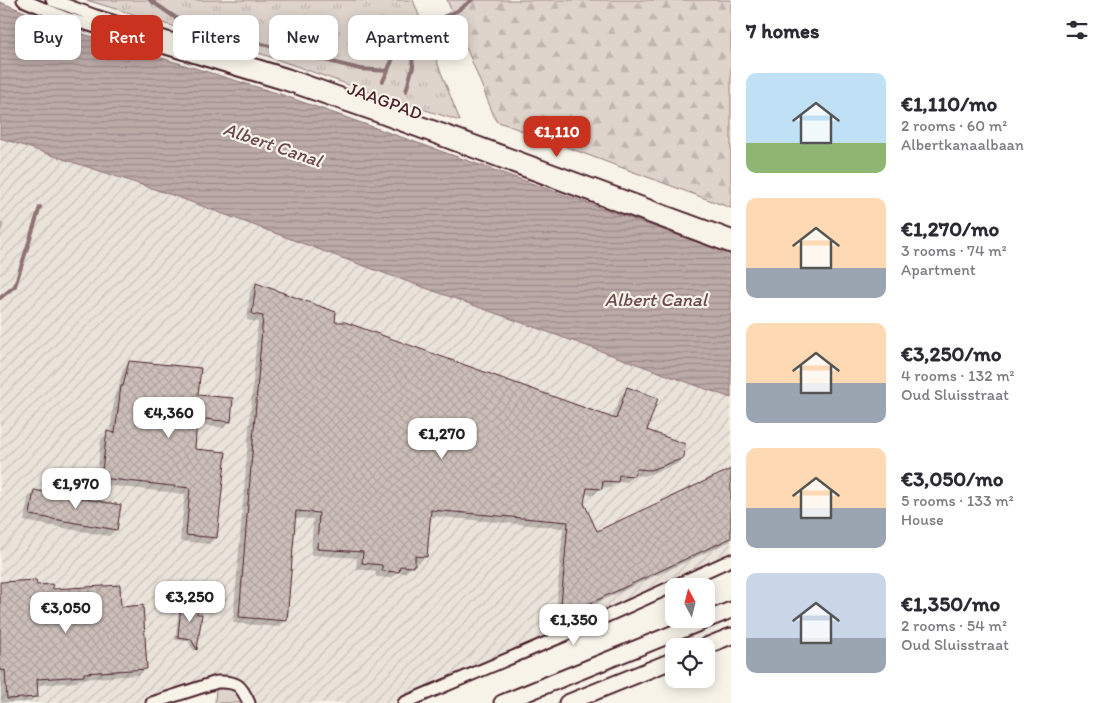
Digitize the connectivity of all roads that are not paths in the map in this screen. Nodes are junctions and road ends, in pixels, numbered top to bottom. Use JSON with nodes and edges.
{"nodes":[{"id":1,"x":23,"y":0,"type":"edge"},
{"id":2,"x":52,"y":0,"type":"edge"},
{"id":3,"x":731,"y":236,"type":"edge"},
{"id":4,"x":731,"y":247,"type":"edge"},
{"id":5,"x":731,"y":560,"type":"edge"},
{"id":6,"x":731,"y":610,"type":"edge"},
{"id":7,"x":731,"y":636,"type":"edge"},
{"id":8,"x":715,"y":642,"type":"edge"},
{"id":9,"x":665,"y":664,"type":"edge"},
{"id":10,"x":152,"y":703,"type":"edge"},
{"id":11,"x":250,"y":703,"type":"edge"},
{"id":12,"x":404,"y":703,"type":"edge"},
{"id":13,"x":502,"y":703,"type":"edge"},
{"id":14,"x":567,"y":703,"type":"edge"}],
"edges":[{"from":1,"to":4,"type":"street","name":"JAAGPAD"},
{"from":2,"to":3,"type":"street"},
{"from":5,"to":12,"type":"street"},
{"from":6,"to":13,"type":"main road"},
{"from":7,"to":8,"type":"main road"},
{"from":9,"to":14,"type":"main road"},
{"from":10,"to":11,"type":"street"}]}
